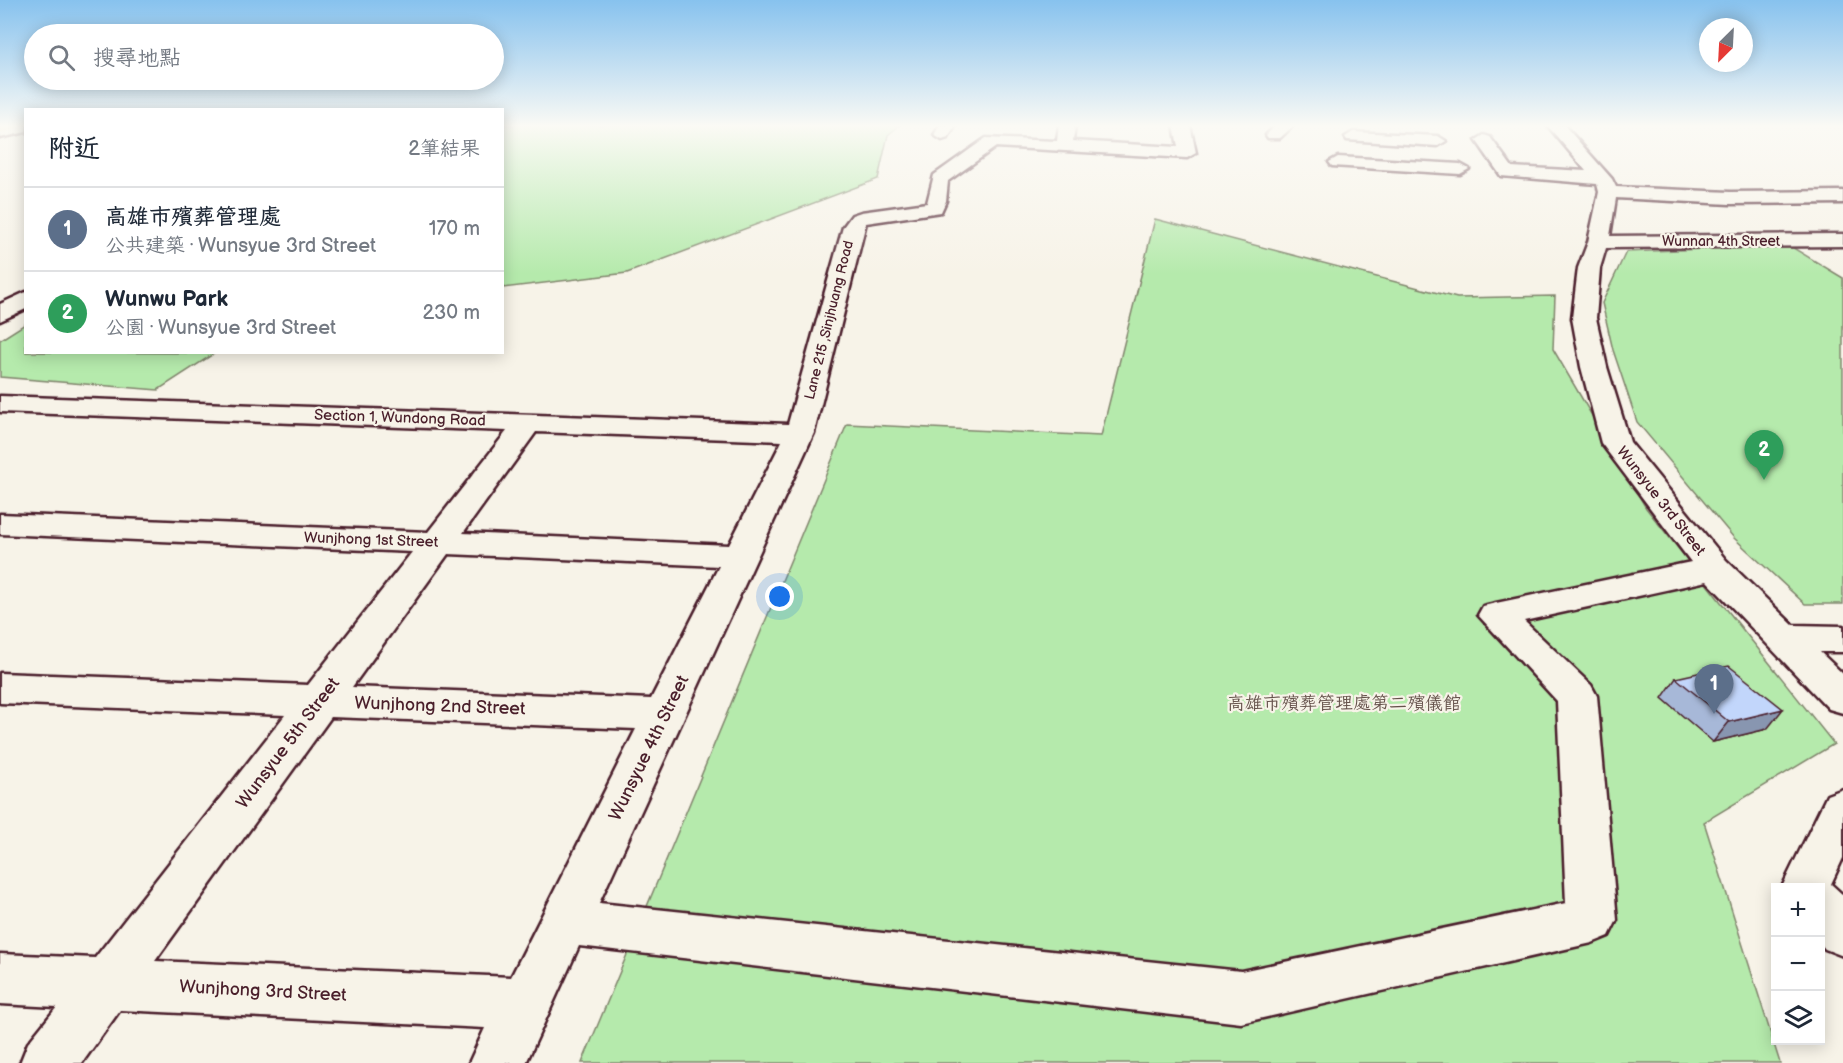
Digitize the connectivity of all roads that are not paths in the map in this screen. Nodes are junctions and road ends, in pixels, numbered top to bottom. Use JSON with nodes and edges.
{"nodes":[{"id":1,"x":946,"y":175,"type":"edge"},
{"id":2,"x":1528,"y":175,"type":"edge"},
{"id":3,"x":1597,"y":175,"type":"edge"},
{"id":4,"x":1605,"y":184,"type":"junction"},
{"id":5,"x":1843,"y":197,"type":"edge"},
{"id":6,"x":1730,"y":198,"type":"junction"},
{"id":7,"x":1843,"y":221,"type":"edge"},
{"id":8,"x":1776,"y":223,"type":"junction"},
{"id":9,"x":1804,"y":240,"type":"junction"},
{"id":10,"x":1843,"y":240,"type":"edge"},
{"id":11,"x":1598,"y":242,"type":"junction"},
{"id":12,"x":1843,"y":262,"type":"edge"},
{"id":13,"x":24,"y":300,"type":"edge"},
{"id":14,"x":0,"y":314,"type":"edge"},
{"id":15,"x":0,"y":404,"type":"edge"},
{"id":16,"x":34,"y":405,"type":"junction"},
{"id":17,"x":528,"y":423,"type":"junction"},
{"id":18,"x":0,"y":429,"type":"edge"},
{"id":19,"x":800,"y":433,"type":"junction"},
{"id":20,"x":0,"y":524,"type":"edge"},
{"id":21,"x":438,"y":543,"type":"junction"},
{"id":22,"x":741,"y":556,"type":"junction"},
{"id":23,"x":1714,"y":568,"type":"junction"},
{"id":24,"x":1786,"y":638,"type":"junction"},
{"id":25,"x":1843,"y":639,"type":"edge"},
{"id":26,"x":0,"y":688,"type":"edge"},
{"id":27,"x":1843,"y":698,"type":"edge"},
{"id":28,"x":320,"y":701,"type":"junction"},
{"id":29,"x":665,"y":715,"type":"junction"},
{"id":30,"x":1843,"y":808,"type":"edge"},
{"id":31,"x":1808,"y":883,"type":"edge"},
{"id":32,"x":1825,"y":909,"type":"edge"},
{"id":33,"x":565,"y":922,"type":"junction"},
{"id":34,"x":1843,"y":933,"type":"edge"},
{"id":35,"x":0,"y":979,"type":"edge"},
{"id":36,"x":108,"y":984,"type":"junction"},
{"id":37,"x":526,"y":1004,"type":"junction"},
{"id":38,"x":48,"y":1063,"type":"edge"},
{"id":39,"x":497,"y":1063,"type":"edge"}],
"edges":[{"from":1,"to":19,"type":"street","name":"Lane 215 ,Sinjhuang Road"},
{"from":2,"to":4,"type":"street"},
{"from":3,"to":4,"type":"street"},
{"from":4,"to":6,"type":"street"},
{"from":4,"to":11,"type":"street","name":"Wunsyue 3rd Street"},
{"from":5,"to":6,"type":"street"},
{"from":6,"to":8,"type":"street"},
{"from":7,"to":8,"type":"street"},
{"from":8,"to":9,"type":"street"},
{"from":9,"to":10,"type":"street","name":"Wunnan 4th Street"},
{"from":9,"to":11,"type":"street","name":"Wunnan 4th Street"},
{"from":9,"to":12,"type":"street"},
{"from":11,"to":23,"type":"street","name":"Wunsyue 3rd Street"},
{"from":13,"to":14,"type":"street"},
{"from":15,"to":16,"type":"street","name":"Section 1, Wundong Road"},
{"from":16,"to":17,"type":"street","name":"Section 1, Wundong Road"},
{"from":16,"to":18,"type":"street"},
{"from":17,"to":19,"type":"street","name":"Section 1, Wundong Road"},
{"from":17,"to":21,"type":"street","name":"Wunsyue 5th Street"},
{"from":19,"to":22,"type":"street","name":"Wunsyue 4th Street"},
{"from":20,"to":21,"type":"street","name":"Wunjhong 1st Street"},
{"from":21,"to":22,"type":"street","name":"Wunjhong 1st Street"},
{"from":21,"to":28,"type":"street","name":"Wunsyue 5th Street"},
{"from":22,"to":29,"type":"street","name":"Wunsyue 4th Street"},
{"from":23,"to":24,"type":"street","name":"Wunsyue 3rd Street"},
{"from":23,"to":33,"type":"street"},
{"from":24,"to":25,"type":"street"},
{"from":24,"to":27,"type":"street","name":"Wunsyue 3rd Street"},
{"from":26,"to":28,"type":"street","name":"Wunjhong 2nd Street"},
{"from":28,"to":29,"type":"street","name":"Wunjhong 2nd Street"},
{"from":28,"to":36,"type":"street","name":"Wunsyue 5th Street"},
{"from":29,"to":33,"type":"street","name":"Wunsyue 4th Street"},
{"from":30,"to":31,"type":"street"},
{"from":32,"to":34,"type":"street"},
{"from":33,"to":37,"type":"street","name":"Wunsyue 4th Street"},
{"from":35,"to":36,"type":"street","name":"Wunjhong 3rd Street"},
{"from":36,"to":37,"type":"street","name":"Wunjhong 3rd Street"},
{"from":36,"to":38,"type":"street","name":"Wunsyue 5th Street"},
{"from":37,"to":39,"type":"street","name":"Wunsyue 4th Street"}]}
